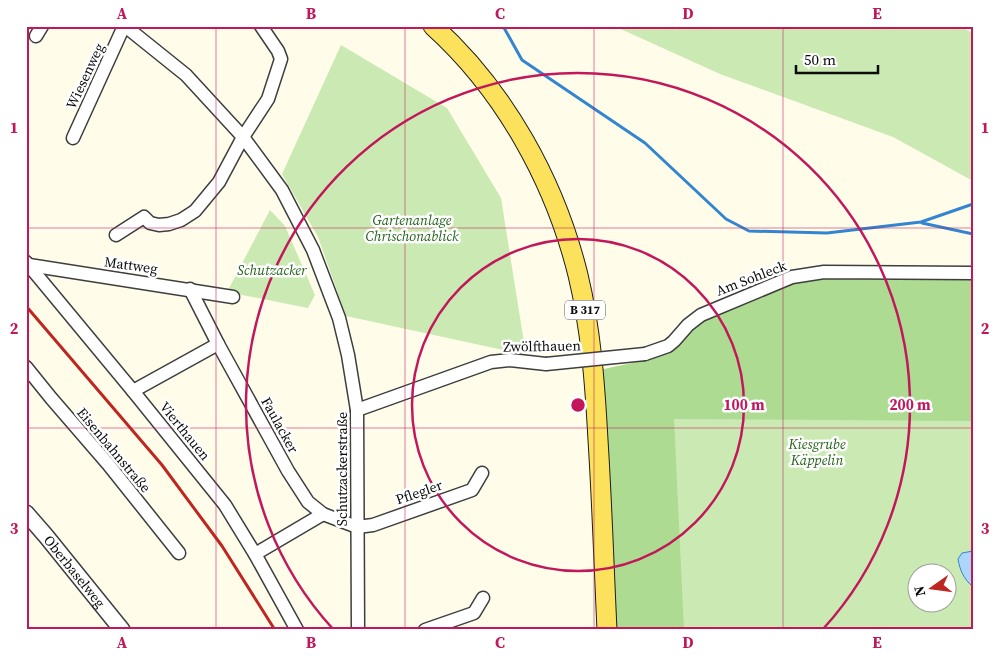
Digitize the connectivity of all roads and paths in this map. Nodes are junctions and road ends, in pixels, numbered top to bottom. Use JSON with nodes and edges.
{"nodes":[{"id":1,"x":124,"y":26,"type":"edge"},
{"id":2,"x":261,"y":26,"type":"edge"},
{"id":3,"x":435,"y":29,"type":"edge"},
{"id":4,"x":243,"y":137,"type":"junction"},
{"id":5,"x":73,"y":138,"type":"dead end"},
{"id":6,"x":116,"y":236,"type":"dead end"},
{"id":7,"x":28,"y":264,"type":"edge"},
{"id":8,"x":973,"y":273,"type":"edge"},
{"id":9,"x":190,"y":289,"type":"junction"},
{"id":10,"x":233,"y":297,"type":"dead end"},
{"id":11,"x":218,"y":344,"type":"junction"},
{"id":12,"x":645,"y":354,"type":"joint"},
{"id":13,"x":26,"y":367,"type":"edge"},
{"id":14,"x":133,"y":391,"type":"junction"},
{"id":15,"x":357,"y":410,"type":"junction"},
{"id":16,"x":482,"y":473,"type":"dead end"},
{"id":17,"x":26,"y":513,"type":"edge"},
{"id":18,"x":323,"y":514,"type":"junction"},
{"id":19,"x":357,"y":527,"type":"junction"},
{"id":20,"x":179,"y":553,"type":"dead end"},
{"id":21,"x":255,"y":554,"type":"junction"},
{"id":22,"x":482,"y":598,"type":"dead end"},
{"id":23,"x":117,"y":628,"type":"edge"},
{"id":24,"x":297,"y":630,"type":"edge"},
{"id":25,"x":358,"y":630,"type":"edge"},
{"id":26,"x":425,"y":630,"type":"edge"},
{"id":27,"x":608,"y":630,"type":"edge"}],
"edges":[{"from":1,"to":4,"type":"street","name":"Schutzackerstraße"},
{"from":1,"to":5,"type":"street","name":"Wiesenweg"},
{"from":2,"to":4,"type":"street"},
{"from":3,"to":27,"type":"main road","number":"B 317"},
{"from":4,"to":6,"type":"street"},
{"from":4,"to":15,"type":"street","name":"Schutzackerstraße"},
{"from":7,"to":9,"type":"street","name":"Mattweg"},
{"from":7,"to":14,"type":"street","name":"Vierthauen"},
{"from":8,"to":12,"type":"street","name":"Am Sohleck"},
{"from":9,"to":10,"type":"street","name":"Mattweg"},
{"from":9,"to":11,"type":"street","name":"Faulacker"},
{"from":11,"to":14,"type":"street"},
{"from":11,"to":18,"type":"street","name":"Faulacker"},
{"from":12,"to":15,"type":"street","name":"Zwölfthauen","bridge":true},
{"from":13,"to":20,"type":"street","name":"Eisenbahnstraße"},
{"from":14,"to":21,"type":"street","name":"Vierthauen"},
{"from":15,"to":19,"type":"street","name":"Schutzackerstraße"},
{"from":16,"to":19,"type":"street","name":"Pflegler"},
{"from":17,"to":23,"type":"street","name":"Oberbaselweg"},
{"from":18,"to":19,"type":"street","name":"Faulacker"},
{"from":18,"to":21,"type":"street"},
{"from":19,"to":25,"type":"street","name":"Schutzackerstraße"},
{"from":21,"to":24,"type":"street","name":"Vierthauen"},
{"from":22,"to":26,"type":"street"}]}
